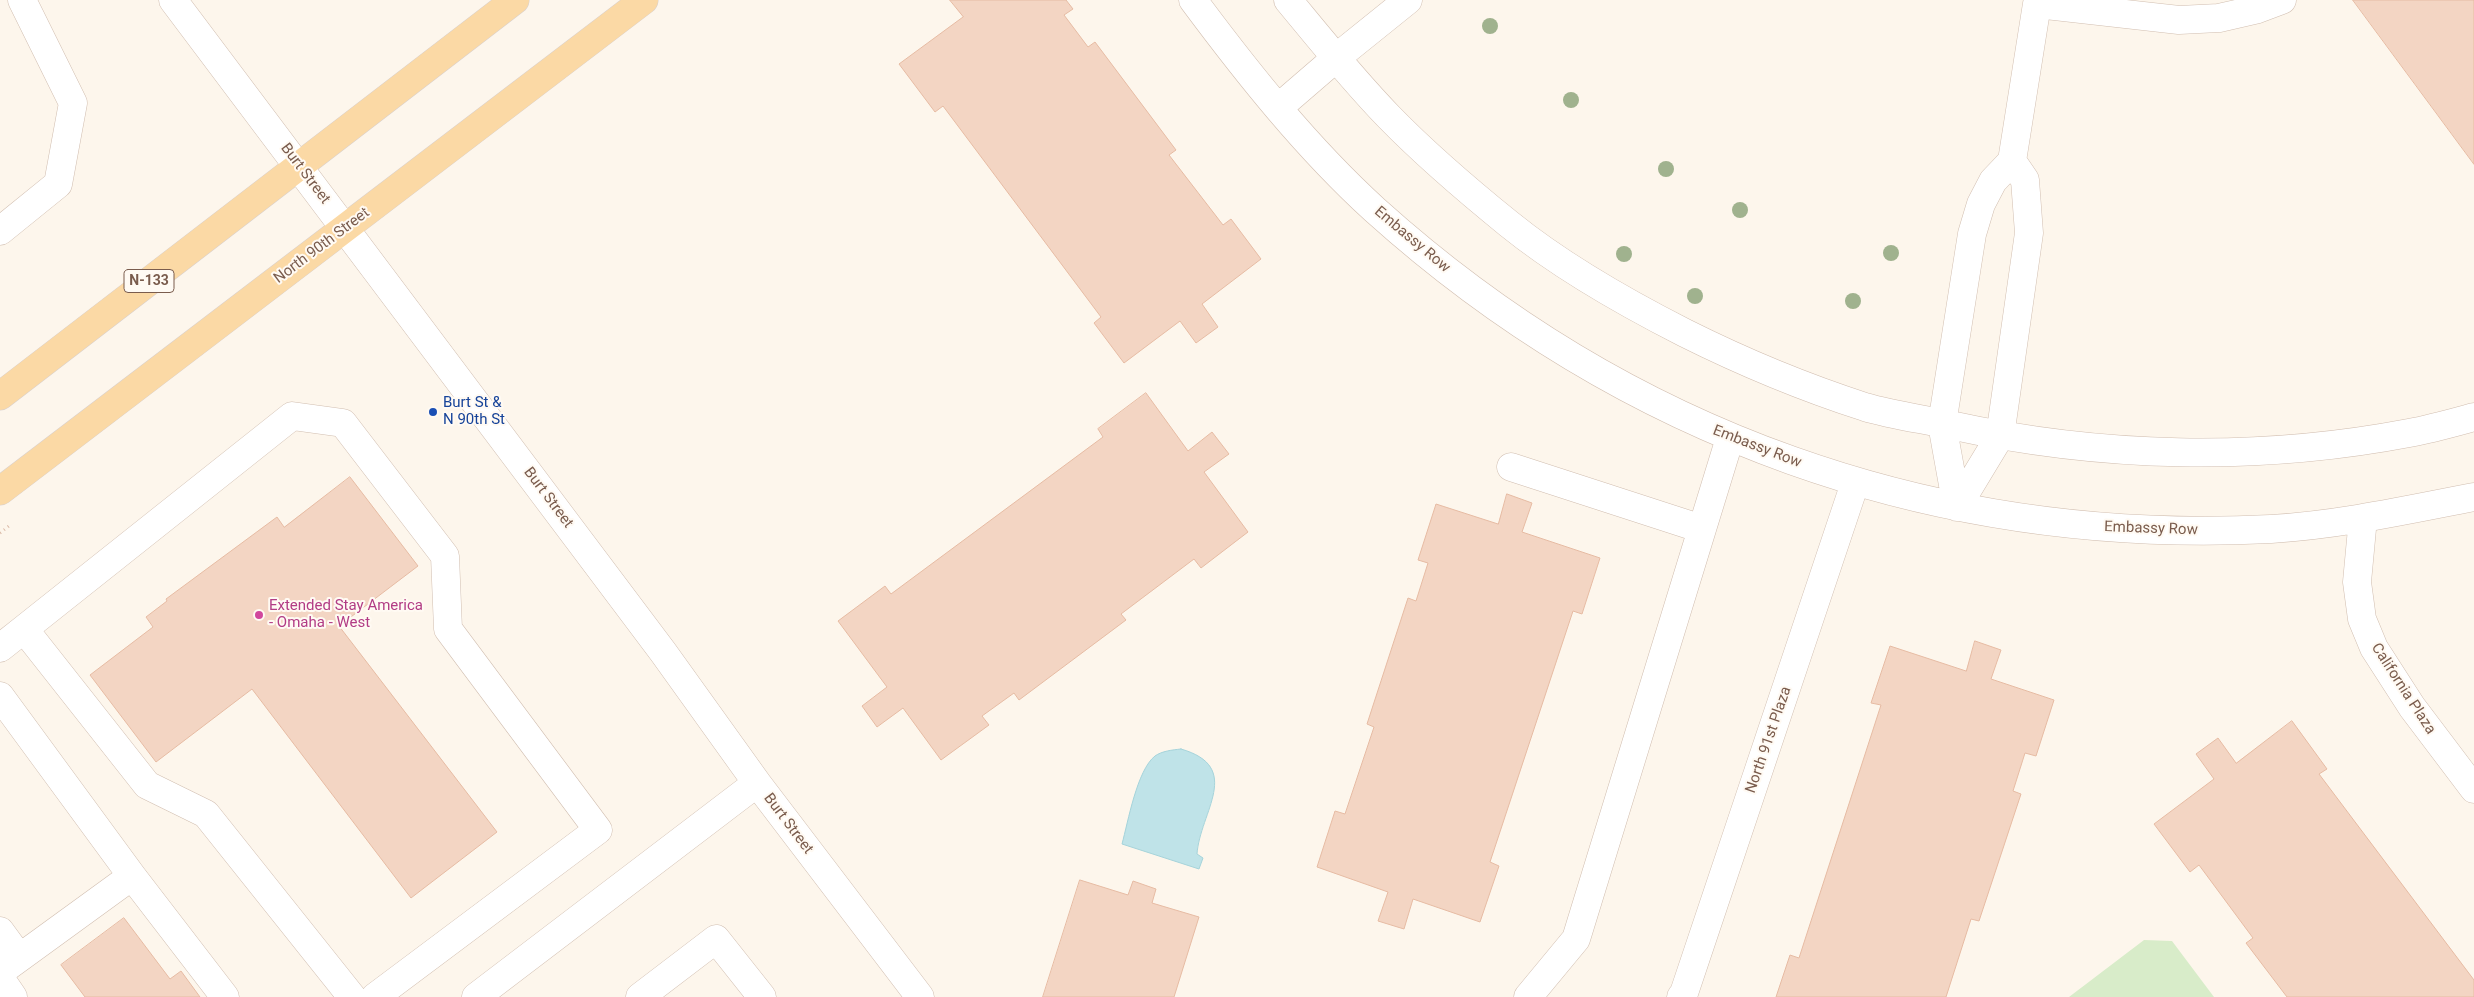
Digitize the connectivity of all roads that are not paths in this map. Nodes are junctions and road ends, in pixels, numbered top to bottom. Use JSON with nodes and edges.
{"nodes":[{"id":1,"x":22,"y":0,"type":"edge"},
{"id":2,"x":515,"y":0,"type":"edge"},
{"id":3,"x":644,"y":0,"type":"edge"},
{"id":4,"x":1192,"y":0,"type":"edge"},
{"id":5,"x":1288,"y":0,"type":"edge"},
{"id":6,"x":1408,"y":0,"type":"edge"},
{"id":7,"x":2282,"y":0,"type":"edge"},
{"id":8,"x":184,"y":4,"type":"edge"},
{"id":9,"x":1336,"y":58,"type":"junction"},
{"id":10,"x":1278,"y":108,"type":"junction"},
{"id":11,"x":2012,"y":161,"type":"junction"},
{"id":12,"x":298,"y":165,"type":"junction"},
{"id":13,"x":346,"y":228,"type":"junction"},
{"id":14,"x":0,"y":231,"type":"edge"},
{"id":15,"x":0,"y":396,"type":"edge"},
{"id":16,"x":2474,"y":417,"type":"edge"},
{"id":17,"x":1942,"y":424,"type":"junction"},
{"id":18,"x":2000,"y":436,"type":"junction"},
{"id":19,"x":1730,"y":438,"type":"junction"},
{"id":20,"x":1511,"y":467,"type":"dead end"},
{"id":21,"x":1855,"y":482,"type":"junction"},
{"id":22,"x":0,"y":491,"type":"edge"},
{"id":23,"x":2474,"y":497,"type":"edge"},
{"id":24,"x":1956,"y":507,"type":"junction"},
{"id":25,"x":2363,"y":518,"type":"junction"},
{"id":26,"x":1702,"y":529,"type":"junction"},
{"id":27,"x":24,"y":628,"type":"junction"},
{"id":28,"x":0,"y":648,"type":"edge"},
{"id":29,"x":0,"y":696,"type":"edge"},
{"id":30,"x":756,"y":783,"type":"junction"},
{"id":31,"x":2474,"y":788,"type":"edge"},
{"id":32,"x":132,"y":876,"type":"junction"},
{"id":33,"x":0,"y":931,"type":"edge"},
{"id":34,"x":9,"y":965,"type":"edge"},
{"id":35,"x":0,"y":978,"type":"edge"},
{"id":36,"x":13,"y":997,"type":"edge"},
{"id":37,"x":225,"y":997,"type":"edge"},
{"id":38,"x":352,"y":997,"type":"edge"},
{"id":39,"x":375,"y":997,"type":"edge"},
{"id":40,"x":476,"y":997,"type":"edge"},
{"id":41,"x":640,"y":997,"type":"edge"},
{"id":42,"x":762,"y":997,"type":"edge"},
{"id":43,"x":920,"y":997,"type":"edge"},
{"id":44,"x":1528,"y":997,"type":"edge"},
{"id":45,"x":1681,"y":997,"type":"edge"}],
"edges":[{"from":1,"to":14,"type":"street"},
{"from":2,"to":12,"type":"main road","number":"N-133"},
{"from":3,"to":13,"type":"main road","name":"North 90th Street"},
{"from":4,"to":10,"type":"street","name":"Embassy Row"},
{"from":5,"to":9,"type":"street"},
{"from":6,"to":9,"type":"street"},
{"from":7,"to":11,"type":"street"},
{"from":8,"to":12,"type":"street","name":"Burt Street"},
{"from":9,"to":10,"type":"street"},
{"from":9,"to":17,"type":"street"},
{"from":10,"to":19,"type":"street","name":"Embassy Row"},
{"from":11,"to":17,"type":"street"},
{"from":11,"to":18,"type":"street"},
{"from":12,"to":13,"type":"street","name":"Burt Street"},
{"from":12,"to":15,"type":"main road","number":"N-133"},
{"from":13,"to":22,"type":"main road","name":"North 90th Street"},
{"from":13,"to":30,"type":"street","name":"Burt Street"},
{"from":16,"to":18,"type":"street"},
{"from":17,"to":18,"type":"street"},
{"from":17,"to":24,"type":"street"},
{"from":18,"to":24,"type":"street"},
{"from":19,"to":21,"type":"street","name":"Embassy Row"},
{"from":19,"to":26,"type":"street"},
{"from":20,"to":26,"type":"street"},
{"from":21,"to":24,"type":"street","name":"Embassy Row"},
{"from":21,"to":45,"type":"street","name":"North 91st Plaza"},
{"from":23,"to":25,"type":"street","name":"Embassy Row"},
{"from":24,"to":25,"type":"street","name":"Embassy Row"},
{"from":25,"to":31,"type":"street","name":"California Plaza"},
{"from":26,"to":44,"type":"street"},
{"from":27,"to":28,"type":"street"},
{"from":27,"to":38,"type":"street"},
{"from":27,"to":39,"type":"street"},
{"from":29,"to":32,"type":"street"},
{"from":30,"to":40,"type":"street"},
{"from":30,"to":43,"type":"street","name":"Burt Street"},
{"from":32,"to":34,"type":"street"},
{"from":32,"to":37,"type":"street"},
{"from":33,"to":34,"type":"street"},
{"from":35,"to":36,"type":"street"},
{"from":41,"to":42,"type":"street"}]}
